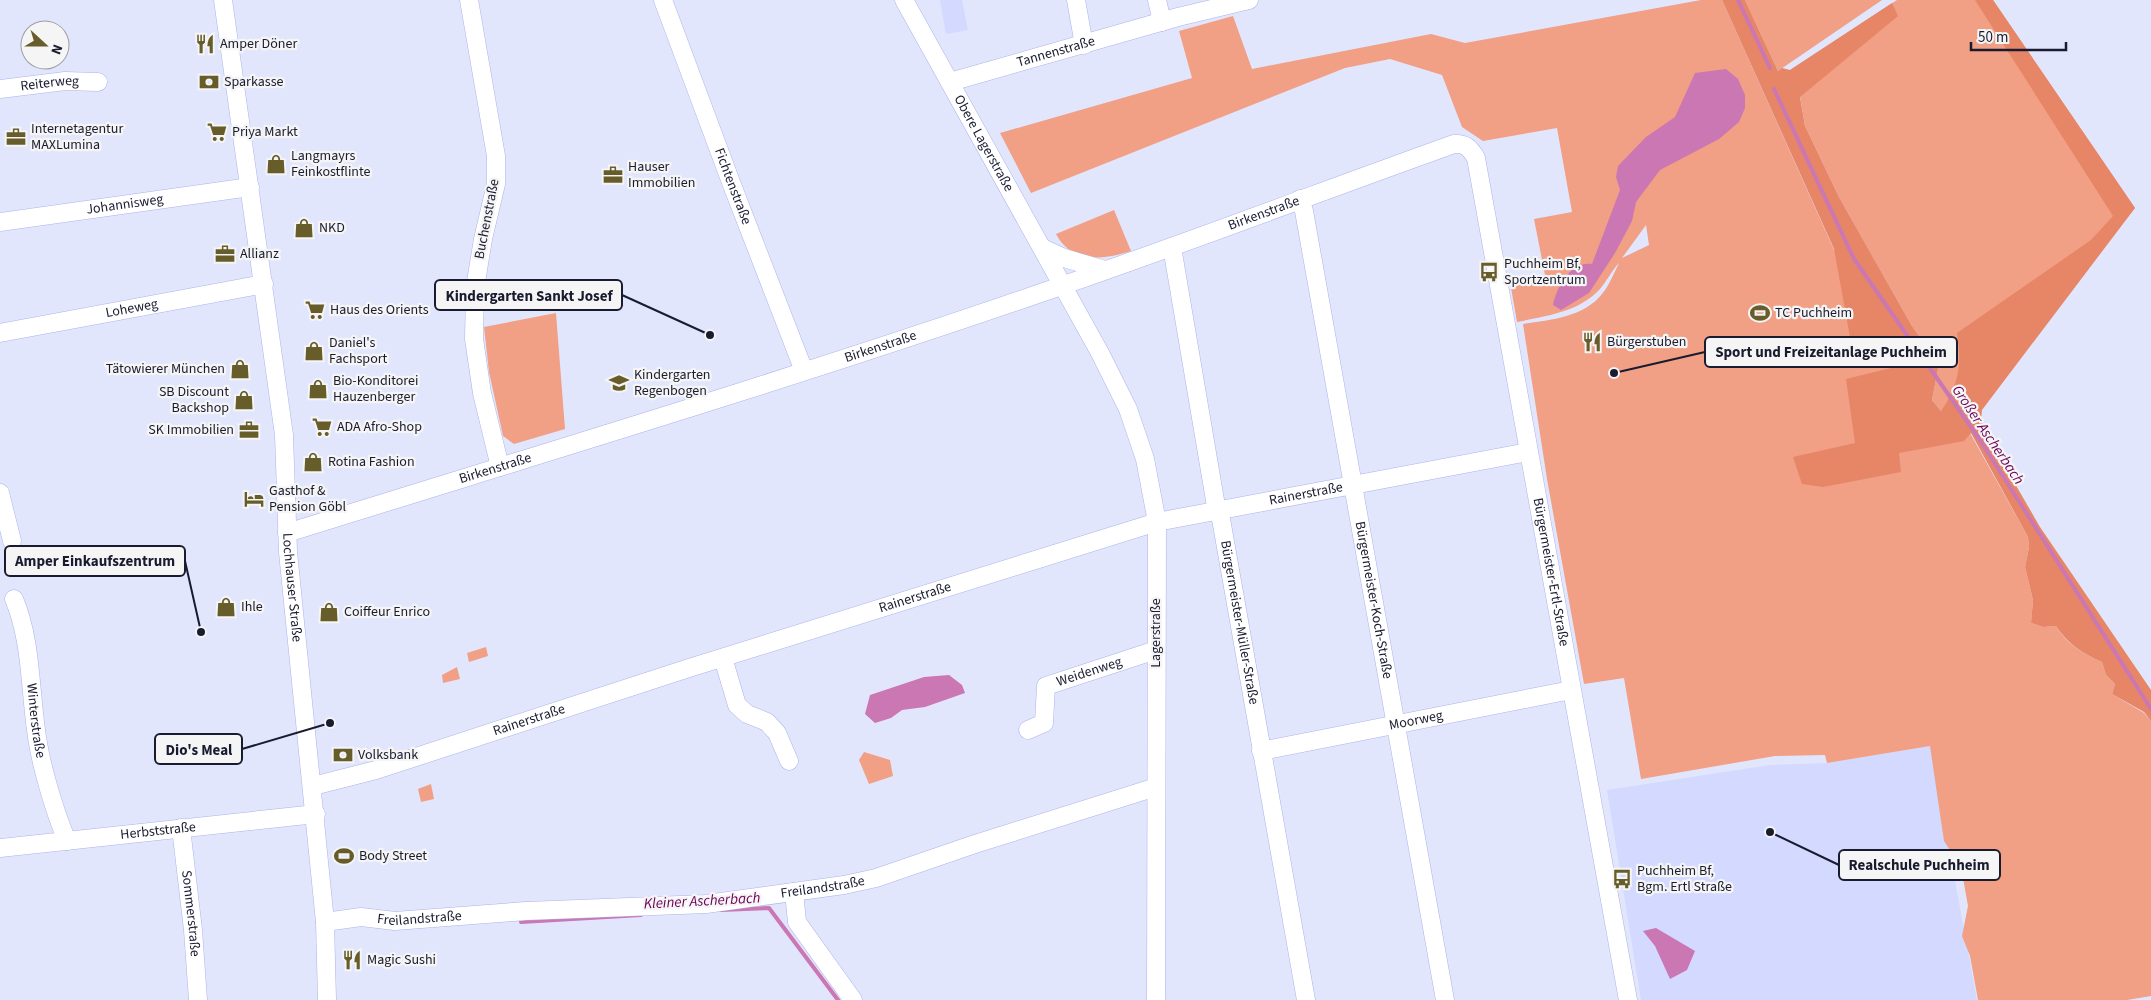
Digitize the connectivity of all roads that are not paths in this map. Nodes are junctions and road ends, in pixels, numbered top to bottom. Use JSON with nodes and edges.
{"nodes":[{"id":1,"x":223,"y":0,"type":"edge"},
{"id":2,"x":469,"y":0,"type":"edge"},
{"id":3,"x":663,"y":0,"type":"edge"},
{"id":4,"x":904,"y":0,"type":"edge"},
{"id":5,"x":1076,"y":0,"type":"edge"},
{"id":6,"x":1158,"y":0,"type":"edge"},
{"id":7,"x":1249,"y":0,"type":"edge"},
{"id":8,"x":1162,"y":22,"type":"junction"},
{"id":9,"x":1084,"y":45,"type":"junction"},
{"id":10,"x":98,"y":82,"type":"dead end"},
{"id":11,"x":950,"y":82,"type":"junction"},
{"id":12,"x":0,"y":89,"type":"edge"},
{"id":13,"x":1467,"y":146,"type":"joint"},
{"id":14,"x":250,"y":187,"type":"junction"},
{"id":15,"x":1300,"y":199,"type":"junction"},
{"id":16,"x":0,"y":222,"type":"edge"},
{"id":17,"x":1172,"y":247,"type":"junction"},
{"id":18,"x":1042,"y":248,"type":"junction"},
{"id":19,"x":1105,"y":270,"type":"junction"},
{"id":20,"x":264,"y":284,"type":"junction"},
{"id":21,"x":1063,"y":286,"type":"junction"},
{"id":22,"x":0,"y":333,"type":"edge"},
{"id":23,"x":804,"y":371,"type":"junction"},
{"id":24,"x":1528,"y":452,"type":"junction"},
{"id":25,"x":500,"y":467,"type":"junction"},
{"id":26,"x":1354,"y":486,"type":"junction"},
{"id":27,"x":0,"y":493,"type":"edge"},
{"id":28,"x":1217,"y":512,"type":"junction"},
{"id":29,"x":1157,"y":522,"type":"junction"},
{"id":30,"x":287,"y":533,"type":"junction"},
{"id":31,"x":12,"y":541,"type":"dead end"},
{"id":32,"x":14,"y":599,"type":"dead end"},
{"id":33,"x":1156,"y":650,"type":"junction"},
{"id":34,"x":723,"y":658,"type":"junction"},
{"id":35,"x":1571,"y":690,"type":"junction"},
{"id":36,"x":1396,"y":724,"type":"junction"},
{"id":37,"x":1028,"y":730,"type":"dead end"},
{"id":38,"x":1261,"y":751,"type":"junction"},
{"id":39,"x":789,"y":760,"type":"dead end"},
{"id":40,"x":313,"y":786,"type":"junction"},
{"id":41,"x":1156,"y":787,"type":"junction"},
{"id":42,"x":316,"y":814,"type":"junction"},
{"id":43,"x":181,"y":828,"type":"junction"},
{"id":44,"x":67,"y":841,"type":"junction"},
{"id":45,"x":0,"y":848,"type":"edge"},
{"id":46,"x":794,"y":892,"type":"junction"},
{"id":47,"x":325,"y":922,"type":"junction"},
{"id":48,"x":198,"y":1000,"type":"edge"},
{"id":49,"x":327,"y":1000,"type":"edge"},
{"id":50,"x":853,"y":1000,"type":"edge"},
{"id":51,"x":1156,"y":1000,"type":"edge"},
{"id":52,"x":1306,"y":1000,"type":"edge"},
{"id":53,"x":1445,"y":1000,"type":"edge"},
{"id":54,"x":1628,"y":1000,"type":"edge"}],
"edges":[{"from":1,"to":14,"type":"street","name":"Lochhauser Straße"},
{"from":2,"to":25,"type":"street","name":"Buchenstraße"},
{"from":3,"to":23,"type":"street","name":"Fichtenstraße"},
{"from":4,"to":11,"type":"street","name":"Obere Lagerstraße"},
{"from":5,"to":9,"type":"street"},
{"from":6,"to":8,"type":"street"},
{"from":7,"to":8,"type":"street","name":"Tannenstraße"},
{"from":8,"to":9,"type":"street","name":"Tannenstraße"},
{"from":9,"to":11,"type":"street","name":"Tannenstraße"},
{"from":10,"to":12,"type":"street","name":"Reiterweg"},
{"from":11,"to":18,"type":"street","name":"Obere Lagerstraße"},
{"from":13,"to":15,"type":"street","name":"Birkenstraße"},
{"from":13,"to":24,"type":"street","name":"Bürgermeister-Ertl-Straße"},
{"from":14,"to":16,"type":"street","name":"Johannisweg"},
{"from":14,"to":20,"type":"street","name":"Lochhauser Straße"},
{"from":15,"to":17,"type":"street","name":"Birkenstraße"},
{"from":15,"to":26,"type":"street","name":"Bürgermeister-Koch-Straße"},
{"from":17,"to":19,"type":"street","name":"Birkenstraße"},
{"from":17,"to":28,"type":"street","name":"Bürgermeister-Müller-Straße"},
{"from":18,"to":19,"type":"street"},
{"from":18,"to":21,"type":"street","name":"Obere Lagerstraße"},
{"from":19,"to":21,"type":"street","name":"Birkenstraße"},
{"from":20,"to":22,"type":"street","name":"Loheweg"},
{"from":20,"to":30,"type":"street","name":"Lochhauser Straße"},
{"from":21,"to":23,"type":"street","name":"Birkenstraße"},
{"from":21,"to":29,"type":"street","name":"Lagerstraße"},
{"from":23,"to":25,"type":"street","name":"Birkenstraße"},
{"from":24,"to":26,"type":"street","name":"Rainerstraße"},
{"from":24,"to":35,"type":"street","name":"Bürgermeister-Ertl-Straße"},
{"from":25,"to":30,"type":"street","name":"Birkenstraße"},
{"from":26,"to":28,"type":"street","name":"Rainerstraße"},
{"from":26,"to":36,"type":"street","name":"Bürgermeister-Koch-Straße"},
{"from":27,"to":31,"type":"street"},
{"from":28,"to":29,"type":"street","name":"Rainerstraße"},
{"from":28,"to":38,"type":"street","name":"Bürgermeister-Müller-Straße"},
{"from":29,"to":33,"type":"street","name":"Lagerstraße"},
{"from":29,"to":34,"type":"street","name":"Rainerstraße"},
{"from":30,"to":40,"type":"street","name":"Lochhauser Straße"},
{"from":32,"to":44,"type":"street","name":"Winterstraße"},
{"from":33,"to":37,"type":"street","name":"Weidenweg"},
{"from":33,"to":41,"type":"street","name":"Lagerstraße"},
{"from":34,"to":39,"type":"street"},
{"from":34,"to":40,"type":"street","name":"Rainerstraße"},
{"from":35,"to":36,"type":"street","name":"Moorweg"},
{"from":35,"to":54,"type":"street","name":"Bürgermeister-Ertl-Straße"},
{"from":36,"to":38,"type":"street","name":"Moorweg"},
{"from":36,"to":53,"type":"street","name":"Bürgermeister-Koch-Straße"},
{"from":38,"to":52,"type":"street","name":"Bürgermeister-Müller-Straße"},
{"from":40,"to":42,"type":"street","name":"Lochhauser Straße"},
{"from":41,"to":46,"type":"street","name":"Freilandstraße"},
{"from":41,"to":51,"type":"street","name":"Lagerstraße"},
{"from":42,"to":43,"type":"street","name":"Herbststraße"},
{"from":42,"to":47,"type":"street","name":"Lochhauser Straße"},
{"from":43,"to":44,"type":"street","name":"Herbststraße"},
{"from":43,"to":48,"type":"street","name":"Sommerstraße"},
{"from":44,"to":45,"type":"street","name":"Herbststraße"},
{"from":46,"to":47,"type":"street","name":"Freilandstraße"},
{"from":46,"to":50,"type":"street"},
{"from":47,"to":49,"type":"street","name":"Lochhauser Straße"}]}
